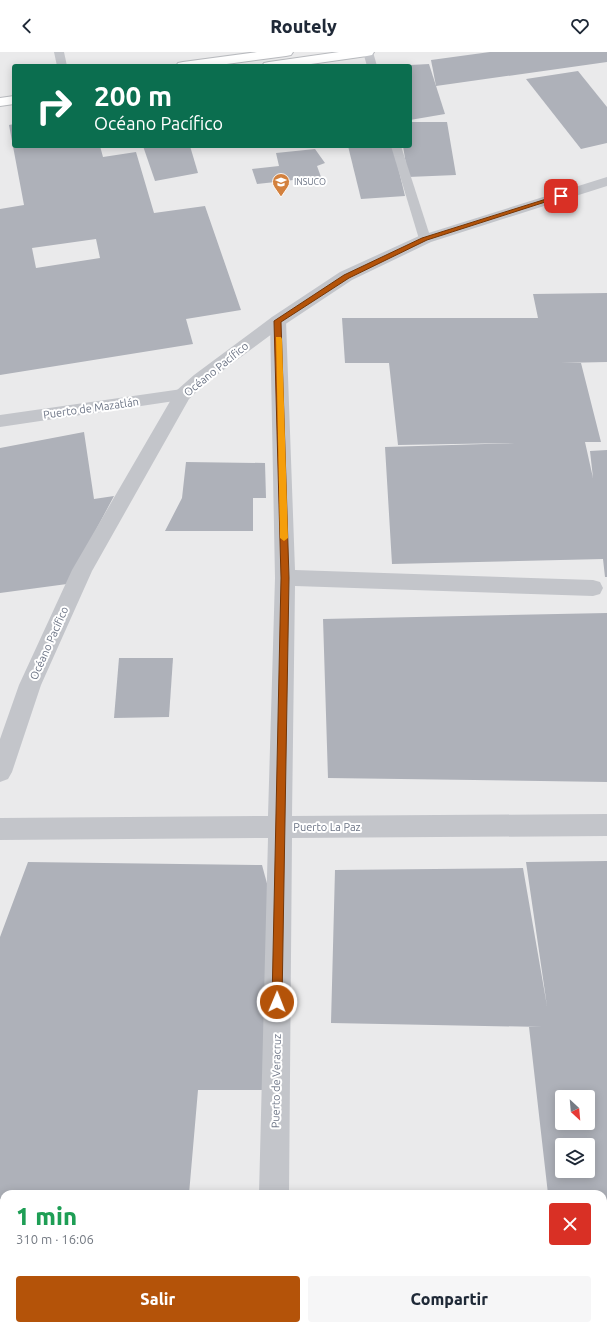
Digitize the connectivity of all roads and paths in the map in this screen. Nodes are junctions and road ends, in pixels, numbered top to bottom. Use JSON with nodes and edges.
{"nodes":[{"id":1,"x":59,"y":52,"type":"edge"},
{"id":2,"x":286,"y":52,"type":"edge"},
{"id":3,"x":367,"y":52,"type":"edge"},
{"id":4,"x":62,"y":64,"type":"edge"},
{"id":5,"x":198,"y":64,"type":"edge"},
{"id":6,"x":280,"y":64,"type":"edge"},
{"id":7,"x":371,"y":64,"type":"edge"},
{"id":8,"x":12,"y":89,"type":"edge"},
{"id":9,"x":0,"y":91,"type":"edge"},
{"id":10,"x":12,"y":100,"type":"edge"},
{"id":11,"x":0,"y":102,"type":"edge"},
{"id":12,"x":397,"y":148,"type":"edge"},
{"id":13,"x":607,"y":182,"type":"edge"},
{"id":14,"x":425,"y":239,"type":"junction"},
{"id":15,"x":278,"y":321,"type":"junction"},
{"id":16,"x":182,"y":395,"type":"junction"},
{"id":17,"x":0,"y":421,"type":"edge"},
{"id":18,"x":285,"y":578,"type":"junction"},
{"id":19,"x":593,"y":588,"type":"dead end"},
{"id":20,"x":0,"y":772,"type":"edge"},
{"id":21,"x":607,"y":825,"type":"edge"},
{"id":22,"x":280,"y":827,"type":"junction"},
{"id":23,"x":0,"y":829,"type":"edge"},
{"id":24,"x":274,"y":1190,"type":"edge"}],
"edges":[{"from":1,"to":4,"type":"lane"},
{"from":2,"to":5,"type":"main road"},
{"from":3,"to":6,"type":"main road"},
{"from":3,"to":7,"type":"lane"},
{"from":8,"to":9,"type":"main road"},
{"from":10,"to":11,"type":"main road"},
{"from":12,"to":14,"type":"lane"},
{"from":13,"to":14,"type":"street","name":"Océano Pacífico"},
{"from":14,"to":15,"type":"street","name":"Océano Pacífico"},
{"from":15,"to":16,"type":"street","name":"Océano Pacífico"},
{"from":15,"to":18,"type":"street","name":"Puerto de Veracruz"},
{"from":16,"to":17,"type":"street","name":"Puerto de Mazatlán"},
{"from":16,"to":20,"type":"street","name":"Océano Pacífico"},
{"from":18,"to":19,"type":"street"},
{"from":18,"to":22,"type":"street","name":"Puerto de Veracruz"},
{"from":21,"to":22,"type":"street","name":"Puerto La Paz"},
{"from":22,"to":23,"type":"street","name":"Puerto La Paz"},
{"from":22,"to":24,"type":"street","name":"Puerto de Veracruz"}]}
